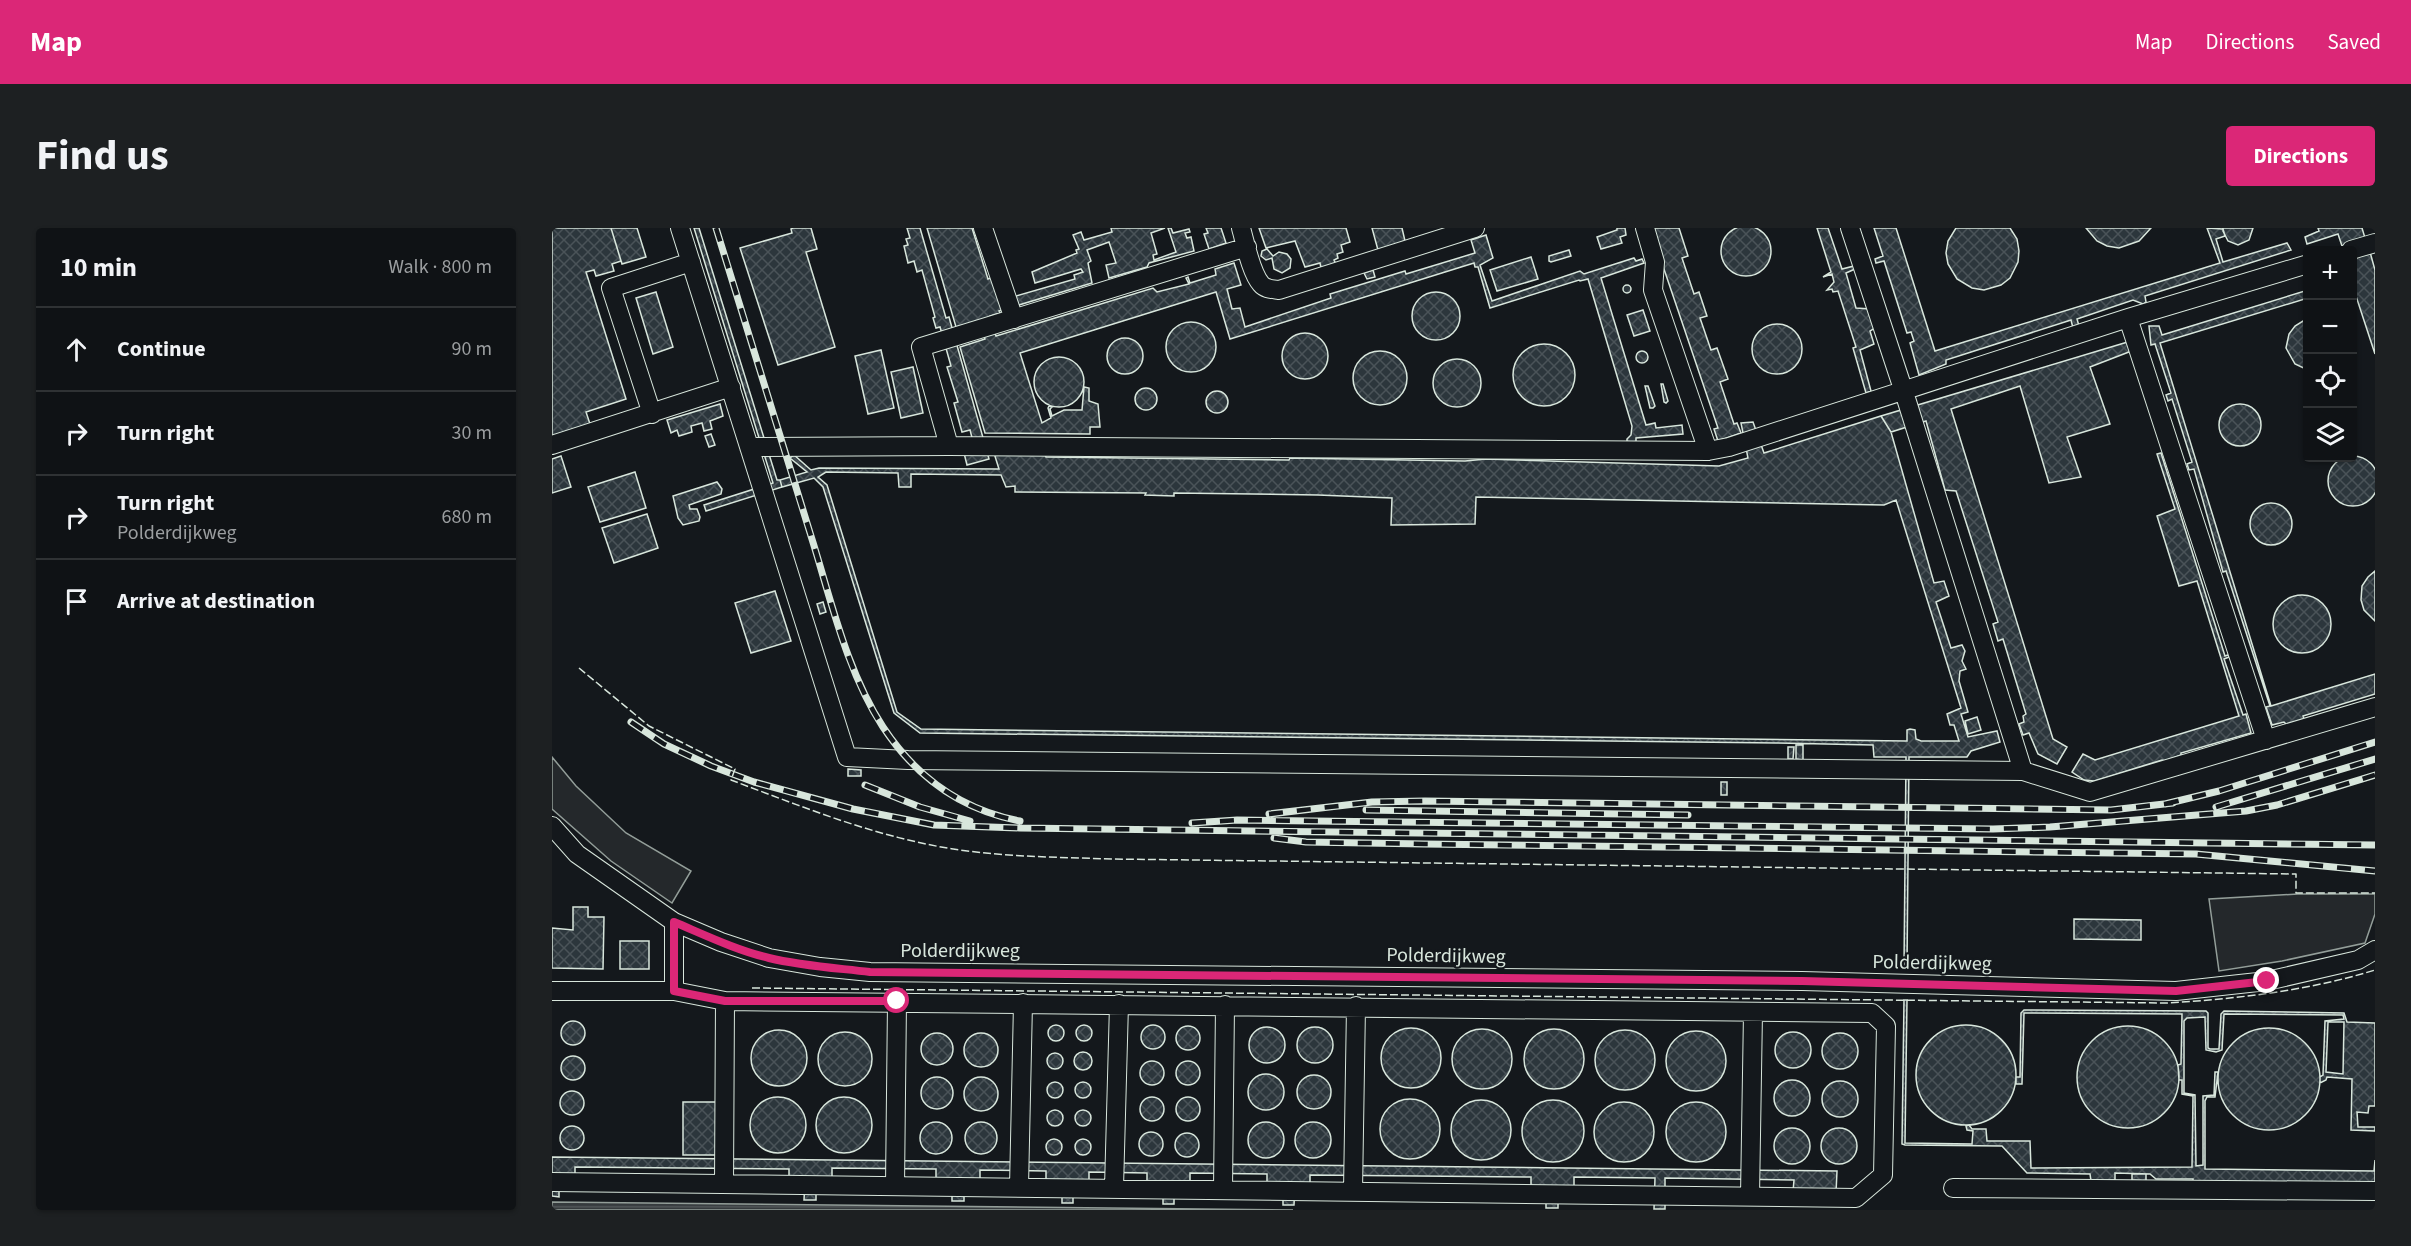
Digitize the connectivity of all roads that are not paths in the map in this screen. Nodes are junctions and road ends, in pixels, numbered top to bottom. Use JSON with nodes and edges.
{"nodes":[{"id":1,"x":680,"y":228,"type":"edge"},
{"id":2,"x":983,"y":228,"type":"edge"},
{"id":3,"x":1241,"y":228,"type":"edge"},
{"id":4,"x":1475,"y":228,"type":"edge"},
{"id":5,"x":1645,"y":228,"type":"edge"},
{"id":6,"x":1850,"y":228,"type":"edge"},
{"id":7,"x":1450,"y":232,"type":"edge"},
{"id":8,"x":2375,"y":243,"type":"edge"},
{"id":9,"x":1247,"y":247,"type":"junction"},
{"id":10,"x":2357,"y":248,"type":"edge"},
{"id":11,"x":691,"y":262,"type":"junction"},
{"id":12,"x":2303,"y":265,"type":"edge"},
{"id":13,"x":2128,"y":318,"type":"junction"},
{"id":14,"x":1014,"y":319,"type":"junction"},
{"id":15,"x":731,"y":387,"type":"junction"},
{"id":16,"x":1904,"y":392,"type":"junction"},
{"id":17,"x":652,"y":414,"type":"junction"},
{"id":18,"x":552,"y":445,"type":"edge"},
{"id":19,"x":949,"y":446,"type":"junction"},
{"id":20,"x":749,"y":447,"type":"junction"},
{"id":21,"x":1708,"y":451,"type":"junction"},
{"id":22,"x":2375,"y":706,"type":"edge"},
{"id":23,"x":2266,"y":740,"type":"junction"},
{"id":24,"x":2023,"y":771,"type":"junction"},
{"id":25,"x":552,"y":826,"type":"edge"},
{"id":26,"x":674,"y":922,"type":"junction"},
{"id":27,"x":2375,"y":950,"type":"edge"},
{"id":28,"x":552,"y":991,"type":"edge"},
{"id":29,"x":674,"y":991,"type":"junction"},
{"id":30,"x":725,"y":1001,"type":"junction"},
{"id":31,"x":897,"y":1001,"type":"junction"},
{"id":32,"x":1023,"y":1003,"type":"junction"},
{"id":33,"x":1119,"y":1004,"type":"junction"},
{"id":34,"x":1226,"y":1005,"type":"junction"},
{"id":35,"x":1356,"y":1006,"type":"junction"},
{"id":36,"x":1753,"y":1012,"type":"junction"},
{"id":37,"x":552,"y":1182,"type":"edge"},
{"id":38,"x":724,"y":1184,"type":"junction"},
{"id":39,"x":895,"y":1186,"type":"junction"},
{"id":40,"x":1019,"y":1187,"type":"junction"},
{"id":41,"x":1114,"y":1188,"type":"junction"},
{"id":42,"x":1953,"y":1188,"type":"dead end"},
{"id":43,"x":1223,"y":1190,"type":"junction"},
{"id":44,"x":1353,"y":1191,"type":"junction"},
{"id":45,"x":2375,"y":1191,"type":"edge"},
{"id":46,"x":1750,"y":1196,"type":"junction"}],
"edges":[{"from":1,"to":11,"type":"street"},
{"from":2,"to":14,"type":"street"},
{"from":3,"to":9,"type":"street"},
{"from":4,"to":7,"type":"street"},
{"from":5,"to":21,"type":"street"},
{"from":6,"to":16,"type":"street"},
{"from":7,"to":9,"type":"street"},
{"from":8,"to":10,"type":"street"},
{"from":9,"to":14,"type":"street"},
{"from":11,"to":15,"type":"street"},
{"from":11,"to":17,"type":"street"},
{"from":12,"to":13,"type":"street"},
{"from":13,"to":16,"type":"street"},
{"from":13,"to":23,"type":"street"},
{"from":14,"to":19,"type":"street"},
{"from":15,"to":17,"type":"street"},
{"from":15,"to":20,"type":"street"},
{"from":16,"to":21,"type":"street"},
{"from":16,"to":24,"type":"street"},
{"from":17,"to":18,"type":"street"},
{"from":19,"to":20,"type":"street"},
{"from":19,"to":21,"type":"street"},
{"from":20,"to":24,"type":"street"},
{"from":22,"to":23,"type":"street"},
{"from":23,"to":24,"type":"street"},
{"from":25,"to":26,"type":"street","name":"Polderdijkweg"},
{"from":26,"to":27,"type":"street","name":"Polderdijkweg"},
{"from":26,"to":29,"type":"street"},
{"from":28,"to":29,"type":"street"},
{"from":29,"to":30,"type":"street"},
{"from":30,"to":31,"type":"street"},
{"from":30,"to":38,"type":"street"},
{"from":31,"to":32,"type":"street"},
{"from":31,"to":39,"type":"street"},
{"from":32,"to":33,"type":"street"},
{"from":32,"to":40,"type":"street"},
{"from":33,"to":34,"type":"street"},
{"from":33,"to":41,"type":"street"},
{"from":34,"to":35,"type":"street"},
{"from":34,"to":43,"type":"street"},
{"from":35,"to":36,"type":"street"},
{"from":35,"to":44,"type":"street"},
{"from":36,"to":46,"type":"street"},
{"from":36,"to":46,"type":"street"},
{"from":37,"to":38,"type":"street"},
{"from":38,"to":39,"type":"street"},
{"from":39,"to":40,"type":"street"},
{"from":40,"to":41,"type":"street"},
{"from":41,"to":43,"type":"street"},
{"from":42,"to":45,"type":"street"},
{"from":43,"to":44,"type":"street"},
{"from":44,"to":46,"type":"street"}]}
